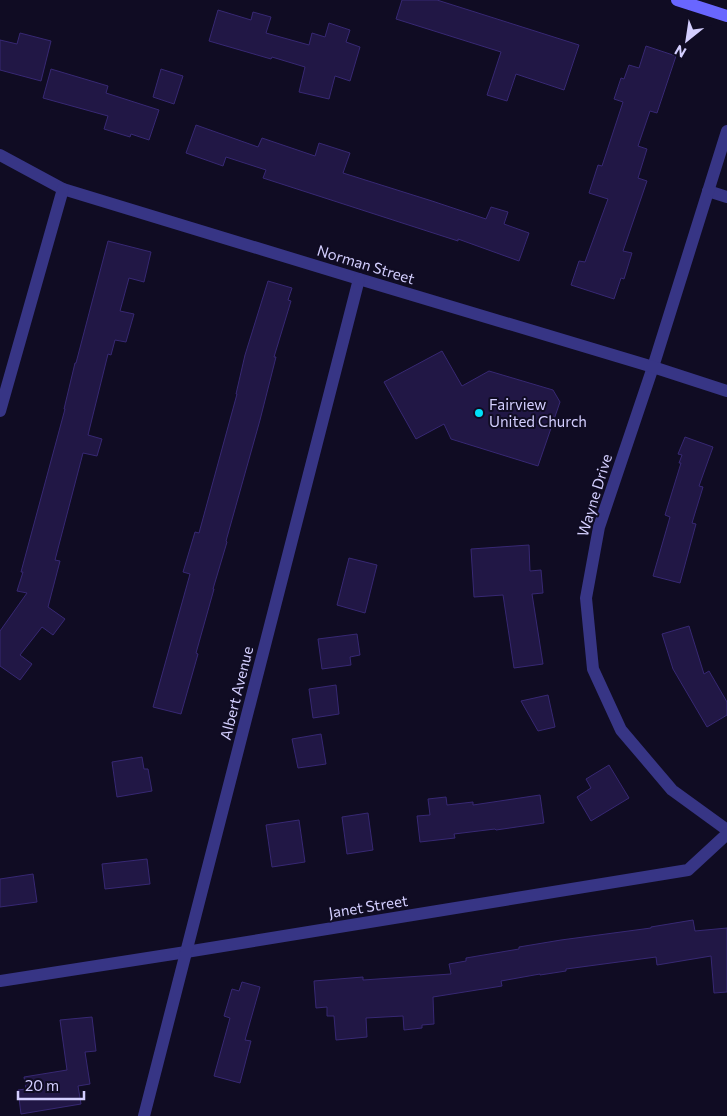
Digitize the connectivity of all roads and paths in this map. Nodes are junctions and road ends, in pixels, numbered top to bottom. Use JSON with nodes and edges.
{"nodes":[{"id":1,"x":677,"y":0,"type":"edge"},
{"id":2,"x":727,"y":16,"type":"edge"},
{"id":3,"x":727,"y":131,"type":"edge"},
{"id":4,"x":0,"y":155,"type":"edge"},
{"id":5,"x":63,"y":189,"type":"junction"},
{"id":6,"x":708,"y":191,"type":"junction"},
{"id":7,"x":727,"y":197,"type":"edge"},
{"id":8,"x":359,"y":279,"type":"junction"},
{"id":9,"x":653,"y":366,"type":"junction"},
{"id":10,"x":727,"y":391,"type":"edge"},
{"id":11,"x":0,"y":411,"type":"edge"},
{"id":12,"x":727,"y":830,"type":"edge"},
{"id":13,"x":727,"y":834,"type":"edge"},
{"id":14,"x":186,"y":952,"type":"junction"},
{"id":15,"x":0,"y":981,"type":"edge"},
{"id":16,"x":144,"y":1116,"type":"edge"}],
"edges":[{"from":1,"to":2,"type":"main road"},
{"from":3,"to":6,"type":"street","name":"Wayne Drive"},
{"from":4,"to":5,"type":"street","name":"Norman Street"},
{"from":5,"to":8,"type":"street","name":"Norman Street"},
{"from":5,"to":11,"type":"street"},
{"from":6,"to":7,"type":"street"},
{"from":6,"to":9,"type":"street","name":"Wayne Drive"},
{"from":8,"to":9,"type":"street","name":"Norman Street"},
{"from":8,"to":14,"type":"street","name":"Albert Avenue"},
{"from":9,"to":10,"type":"street","name":"Norman Street"},
{"from":9,"to":12,"type":"street","name":"Wayne Drive"},
{"from":13,"to":14,"type":"street","name":"Janet Street"},
{"from":14,"to":15,"type":"street","name":"Janet Street"},
{"from":14,"to":16,"type":"street","name":"Albert Avenue"}]}
